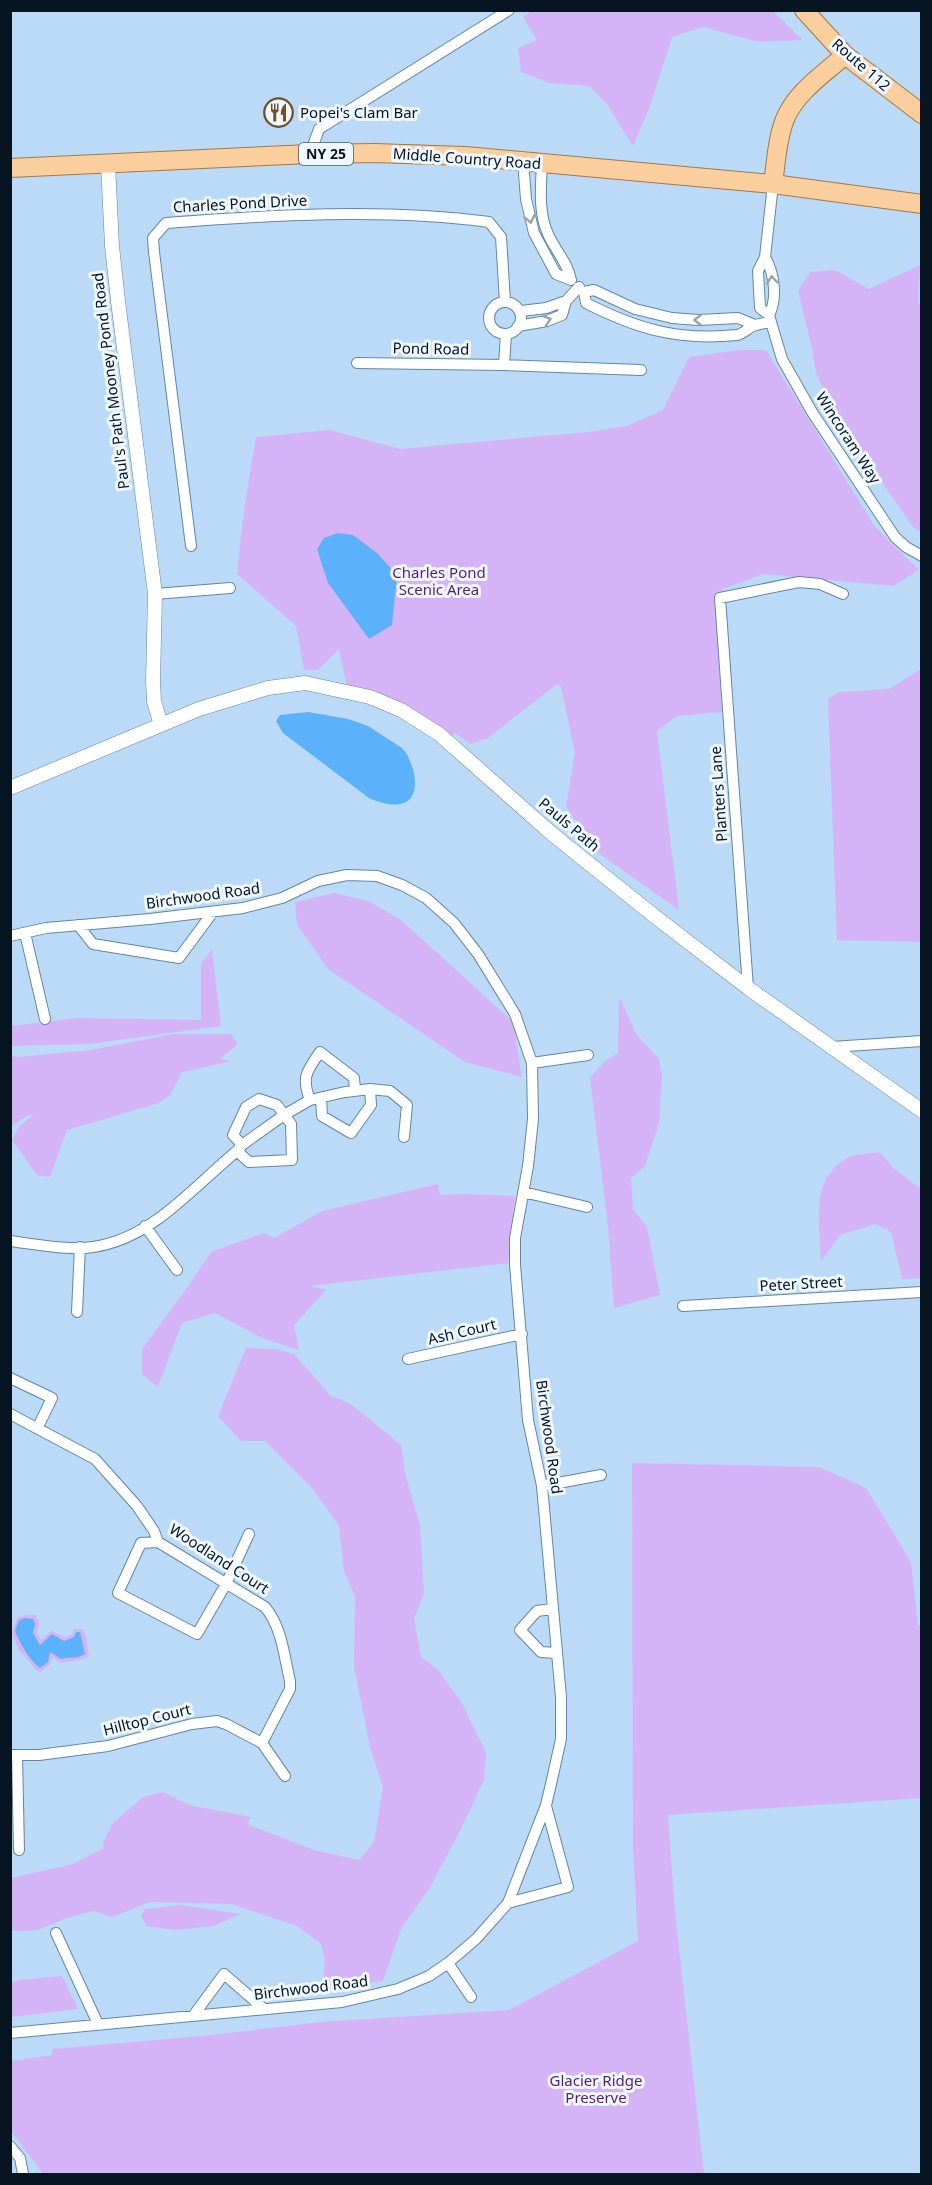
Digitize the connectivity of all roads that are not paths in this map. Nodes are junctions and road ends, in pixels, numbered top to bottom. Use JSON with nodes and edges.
{"nodes":[{"id":1,"x":509,"y":10,"type":"edge"},
{"id":2,"x":804,"y":10,"type":"edge"},
{"id":3,"x":845,"y":55,"type":"junction"},
{"id":4,"x":921,"y":114,"type":"edge"},
{"id":5,"x":310,"y":154,"type":"junction"},
{"id":6,"x":523,"y":161,"type":"junction"},
{"id":7,"x":542,"y":163,"type":"junction"},
{"id":8,"x":108,"y":164,"type":"junction"},
{"id":9,"x":10,"y":168,"type":"edge"},
{"id":10,"x":773,"y":184,"type":"junction"},
{"id":11,"x":921,"y":204,"type":"edge"},
{"id":12,"x":578,"y":286,"type":"junction"},
{"id":13,"x":566,"y":301,"type":"junction"},
{"id":14,"x":505,"y":302,"type":"junction"},
{"id":15,"x":521,"y":311,"type":"junction"},
{"id":16,"x":770,"y":319,"type":"junction"},
{"id":17,"x":755,"y":325,"type":"junction"},
{"id":18,"x":518,"y":326,"type":"junction"},
{"id":19,"x":506,"y":334,"type":"junction"},
{"id":20,"x":357,"y":363,"type":"dead end"},
{"id":21,"x":504,"y":365,"type":"junction"},
{"id":22,"x":641,"y":370,"type":"dead end"},
{"id":23,"x":191,"y":546,"type":"dead end"},
{"id":24,"x":921,"y":556,"type":"edge"},
{"id":25,"x":230,"y":588,"type":"dead end"},
{"id":26,"x":155,"y":594,"type":"junction"},
{"id":27,"x":843,"y":594,"type":"dead end"},
{"id":28,"x":161,"y":725,"type":"junction"},
{"id":29,"x":10,"y":788,"type":"edge"},
{"id":30,"x":213,"y":912,"type":"junction"},
{"id":31,"x":78,"y":925,"type":"junction"},
{"id":32,"x":25,"y":933,"type":"junction"},
{"id":33,"x":10,"y":936,"type":"edge"},
{"id":34,"x":748,"y":988,"type":"junction"},
{"id":35,"x":45,"y":1019,"type":"dead end"},
{"id":36,"x":921,"y":1041,"type":"edge"},
{"id":37,"x":832,"y":1047,"type":"junction"},
{"id":38,"x":588,"y":1055,"type":"dead end"},
{"id":39,"x":532,"y":1063,"type":"junction"},
{"id":40,"x":370,"y":1089,"type":"junction"},
{"id":41,"x":355,"y":1090,"type":"junction"},
{"id":42,"x":315,"y":1099,"type":"junction"},
{"id":43,"x":921,"y":1111,"type":"edge"},
{"id":44,"x":284,"y":1114,"type":"junction"},
{"id":45,"x":404,"y":1137,"type":"dead end"},
{"id":46,"x":239,"y":1148,"type":"junction"},
{"id":47,"x":523,"y":1192,"type":"junction"},
{"id":48,"x":587,"y":1207,"type":"dead end"},
{"id":49,"x":146,"y":1226,"type":"junction"},
{"id":50,"x":10,"y":1241,"type":"edge"},
{"id":51,"x":80,"y":1247,"type":"junction"},
{"id":52,"x":177,"y":1270,"type":"dead end"},
{"id":53,"x":921,"y":1292,"type":"edge"},
{"id":54,"x":683,"y":1306,"type":"dead end"},
{"id":55,"x":77,"y":1312,"type":"dead end"},
{"id":56,"x":522,"y":1334,"type":"junction"},
{"id":57,"x":408,"y":1359,"type":"dead end"},
{"id":58,"x":10,"y":1378,"type":"edge"},
{"id":59,"x":10,"y":1414,"type":"edge"},
{"id":60,"x":38,"y":1427,"type":"junction"},
{"id":61,"x":601,"y":1475,"type":"dead end"},
{"id":62,"x":542,"y":1486,"type":"junction"},
{"id":63,"x":249,"y":1534,"type":"dead end"},
{"id":64,"x":158,"y":1542,"type":"junction"},
{"id":65,"x":226,"y":1584,"type":"junction"},
{"id":66,"x":552,"y":1610,"type":"junction"},
{"id":67,"x":556,"y":1653,"type":"junction"},
{"id":68,"x":262,"y":1743,"type":"junction"},
{"id":69,"x":14,"y":1755,"type":"edge"},
{"id":70,"x":285,"y":1776,"type":"dead end"},
{"id":71,"x":546,"y":1805,"type":"junction"},
{"id":72,"x":19,"y":1850,"type":"dead end"},
{"id":73,"x":508,"y":1902,"type":"junction"},
{"id":74,"x":56,"y":1933,"type":"dead end"},
{"id":75,"x":448,"y":1964,"type":"junction"},
{"id":76,"x":471,"y":1997,"type":"dead end"},
{"id":77,"x":264,"y":2009,"type":"junction"},
{"id":78,"x":193,"y":2016,"type":"junction"},
{"id":79,"x":98,"y":2024,"type":"junction"},
{"id":80,"x":10,"y":2033,"type":"edge"},
{"id":81,"x":10,"y":2146,"type":"edge"},
{"id":82,"x":23,"y":2175,"type":"edge"}],
"edges":[{"from":1,"to":5,"type":"street"},
{"from":2,"to":3,"type":"main road","name":"Route 112"},
{"from":3,"to":4,"type":"main road","name":"Route 112"},
{"from":3,"to":10,"type":"main road"},
{"from":5,"to":6,"type":"main road","name":"Middle Country Road","number":"NY 25"},
{"from":5,"to":8,"type":"main road","name":"Middle Country Road","number":"NY 25"},
{"from":6,"to":7,"type":"main road","name":"Middle Country Road","number":"NY 25"},
{"from":6,"to":12,"type":"street","one_way":true},
{"from":7,"to":10,"type":"main road","name":"Middle Country Road","number":"NY 25"},
{"from":7,"to":12,"type":"street"},
{"from":8,"to":9,"type":"main road","name":"Middle Country Road","number":"NY 25"},
{"from":8,"to":26,"type":"street","name":"Paul's Path Mooney Pond Road"},
{"from":10,"to":11,"type":"main road","name":"Middle Country Road","number":"NY 25"},
{"from":10,"to":16,"type":"street","name":"Wincoram Way"},
{"from":12,"to":13,"type":"street"},
{"from":17,"to":12,"type":"street","one_way":true},
{"from":12,"to":17,"type":"street"},
{"from":13,"to":15,"type":"street"},
{"from":18,"to":13,"type":"street","one_way":true},
{"from":14,"to":15,"type":"street"},
{"from":14,"to":19,"type":"street"},
{"from":14,"to":23,"type":"street","name":"Charles Pond Drive"},
{"from":15,"to":18,"type":"street"},
{"from":16,"to":17,"type":"street"},
{"from":16,"to":24,"type":"street","name":"Wincoram Way"},
{"from":18,"to":19,"type":"street"},
{"from":19,"to":21,"type":"street"},
{"from":20,"to":21,"type":"street","name":"Pond Road"},
{"from":21,"to":22,"type":"street","name":"Pond Road"},
{"from":25,"to":26,"type":"street"},
{"from":26,"to":28,"type":"street","name":"Paul's Path Mooney Pond Road"},
{"from":27,"to":34,"type":"street","name":"Planters Lane"},
{"from":28,"to":29,"type":"street","name":"Pauls Path"},
{"from":28,"to":34,"type":"street","name":"Pauls Path"},
{"from":30,"to":31,"type":"street","name":"Birchwood Road"},
{"from":30,"to":31,"type":"street"},
{"from":30,"to":39,"type":"street","name":"Birchwood Road"},
{"from":31,"to":32,"type":"street","name":"Birchwood Road"},
{"from":32,"to":33,"type":"street","name":"Birchwood Road"},
{"from":32,"to":35,"type":"street"},
{"from":34,"to":37,"type":"street","name":"Pauls Path"},
{"from":36,"to":37,"type":"street"},
{"from":37,"to":43,"type":"street","name":"Pauls Path"},
{"from":38,"to":39,"type":"street"},
{"from":39,"to":47,"type":"street","name":"Birchwood Road"},
{"from":40,"to":41,"type":"street"},
{"from":40,"to":42,"type":"street"},
{"from":40,"to":45,"type":"street"},
{"from":41,"to":42,"type":"street"},
{"from":41,"to":42,"type":"street"},
{"from":42,"to":44,"type":"street"},
{"from":44,"to":46,"type":"street"},
{"from":44,"to":46,"type":"street"},
{"from":44,"to":46,"type":"street"},
{"from":46,"to":49,"type":"street"},
{"from":47,"to":48,"type":"street"},
{"from":47,"to":56,"type":"street","name":"Birchwood Road"},
{"from":49,"to":51,"type":"street"},
{"from":49,"to":52,"type":"street"},
{"from":50,"to":51,"type":"street"},
{"from":51,"to":55,"type":"street"},
{"from":53,"to":54,"type":"street","name":"Peter Street"},
{"from":56,"to":57,"type":"street","name":"Ash Court"},
{"from":56,"to":62,"type":"street","name":"Birchwood Road"},
{"from":58,"to":60,"type":"street"},
{"from":59,"to":60,"type":"street","name":"Woodland Court"},
{"from":60,"to":64,"type":"street","name":"Woodland Court"},
{"from":61,"to":62,"type":"street"},
{"from":62,"to":66,"type":"street","name":"Birchwood Road"},
{"from":63,"to":65,"type":"street"},
{"from":64,"to":65,"type":"street","name":"Woodland Court"},
{"from":64,"to":65,"type":"street"},
{"from":65,"to":68,"type":"street","name":"Woodland Court"},
{"from":66,"to":67,"type":"street","name":"Birchwood Road"},
{"from":66,"to":67,"type":"street"},
{"from":67,"to":71,"type":"street","name":"Birchwood Road"},
{"from":68,"to":69,"type":"street","name":"Hilltop Court"},
{"from":68,"to":70,"type":"street"},
{"from":69,"to":72,"type":"street"},
{"from":71,"to":73,"type":"street","name":"Birchwood Road"},
{"from":71,"to":73,"type":"street"},
{"from":73,"to":75,"type":"street","name":"Birchwood Road"},
{"from":74,"to":79,"type":"street"},
{"from":75,"to":76,"type":"street"},
{"from":75,"to":77,"type":"street","name":"Birchwood Road"},
{"from":77,"to":78,"type":"street","name":"Birchwood Road"},
{"from":77,"to":78,"type":"street"},
{"from":78,"to":79,"type":"street","name":"Birchwood Road"},
{"from":79,"to":80,"type":"street","name":"Birchwood Road"},
{"from":81,"to":82,"type":"street"}]}
